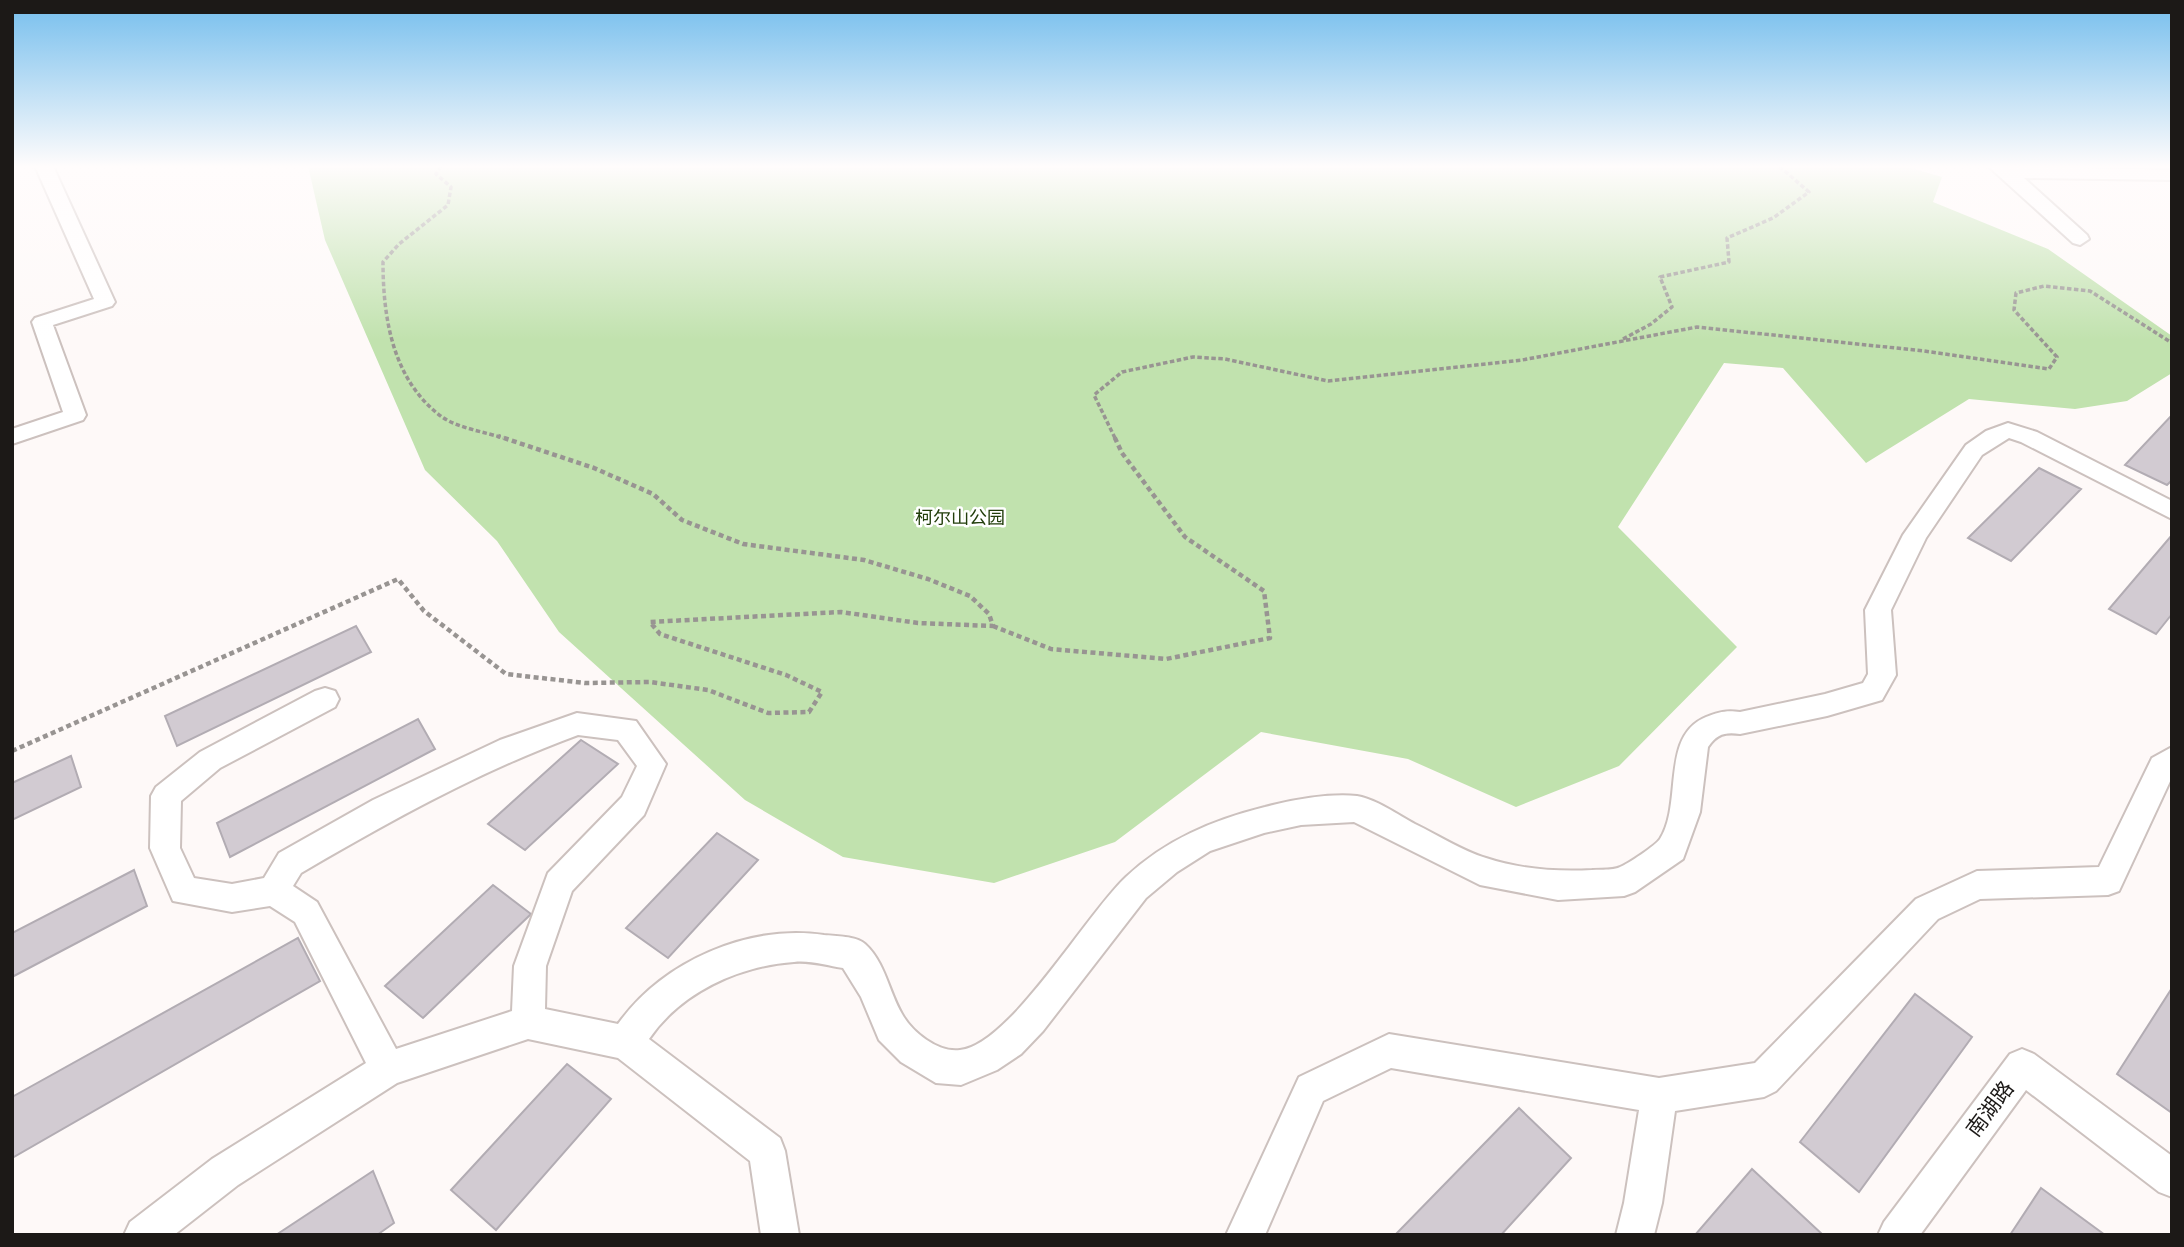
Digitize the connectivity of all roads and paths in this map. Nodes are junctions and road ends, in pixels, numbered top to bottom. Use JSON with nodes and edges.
{"nodes":[{"id":1,"x":70,"y":224,"type":"edge"},
{"id":2,"x":424,"y":224,"type":"edge"},
{"id":3,"x":1759,"y":224,"type":"edge"},
{"id":4,"x":2064,"y":224,"type":"edge"},
{"id":5,"x":2080,"y":239,"type":"dead end"},
{"id":6,"x":1616,"y":343,"type":"junction"},
{"id":7,"x":2172,"y":343,"type":"edge"},
{"id":8,"x":12,"y":437,"type":"edge"},
{"id":9,"x":2172,"y":511,"type":"edge"},
{"id":10,"x":993,"y":626,"type":"junction"},
{"id":11,"x":325,"y":699,"type":"dead end"},
{"id":12,"x":12,"y":751,"type":"edge"},
{"id":13,"x":2172,"y":759,"type":"edge"},
{"id":14,"x":274,"y":891,"type":"junction"},
{"id":15,"x":528,"y":1022,"type":"junction"},
{"id":16,"x":626,"y":1044,"type":"junction"},
{"id":17,"x":388,"y":1069,"type":"junction"},
{"id":18,"x":1658,"y":1096,"type":"junction"},
{"id":19,"x":2172,"y":1179,"type":"edge"},
{"id":20,"x":143,"y":1235,"type":"edge"},
{"id":21,"x":780,"y":1235,"type":"edge"},
{"id":22,"x":1245,"y":1235,"type":"edge"},
{"id":23,"x":1635,"y":1235,"type":"edge"},
{"id":24,"x":1897,"y":1235,"type":"edge"}],
"edges":[{"from":1,"to":8,"type":"street"},
{"from":2,"to":10,"type":"path"},
{"from":3,"to":6,"type":"path"},
{"from":4,"to":5,"type":"street"},
{"from":6,"to":7,"type":"path"},
{"from":6,"to":10,"type":"path"},
{"from":9,"to":16,"type":"street"},
{"from":10,"to":12,"type":"path"},
{"from":11,"to":14,"type":"street"},
{"from":13,"to":18,"type":"street"},
{"from":14,"to":15,"type":"street"},
{"from":14,"to":17,"type":"street"},
{"from":15,"to":16,"type":"street"},
{"from":15,"to":17,"type":"street"},
{"from":16,"to":21,"type":"street"},
{"from":17,"to":20,"type":"street"},
{"from":18,"to":22,"type":"street"},
{"from":18,"to":23,"type":"street"},
{"from":19,"to":24,"type":"street","name":"南湖路"}]}
